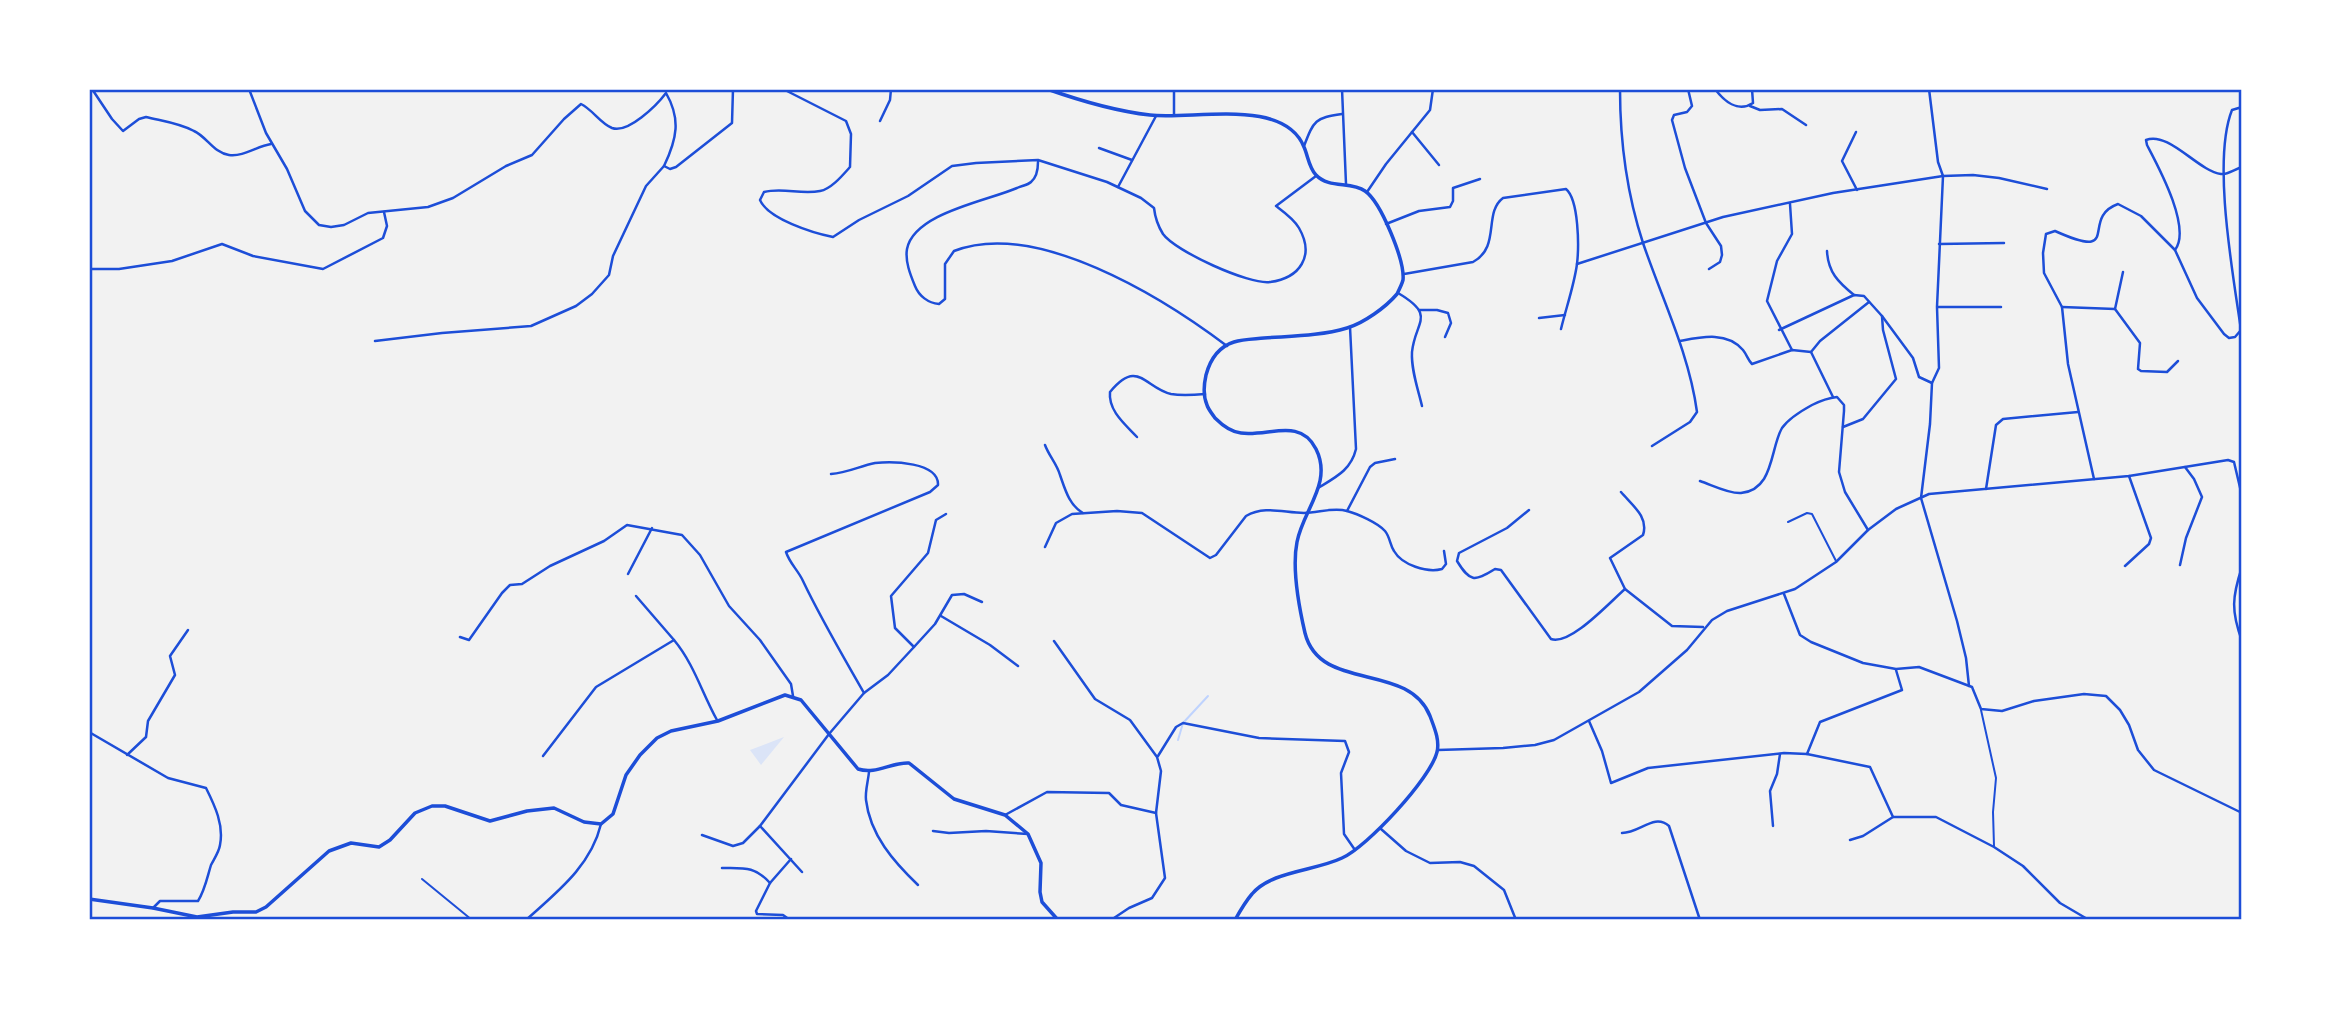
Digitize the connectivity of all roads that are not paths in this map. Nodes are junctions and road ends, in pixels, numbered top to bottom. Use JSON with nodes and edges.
{"nodes":[{"id":1,"x":92,"y":89,"type":"edge"},
{"id":2,"x":249,"y":89,"type":"edge"},
{"id":3,"x":733,"y":89,"type":"edge"},
{"id":4,"x":783,"y":89,"type":"edge"},
{"id":5,"x":891,"y":89,"type":"edge"},
{"id":6,"x":1047,"y":89,"type":"edge"},
{"id":7,"x":1174,"y":89,"type":"edge"},
{"id":8,"x":1342,"y":89,"type":"edge"},
{"id":9,"x":1433,"y":89,"type":"edge"},
{"id":10,"x":1620,"y":89,"type":"edge"},
{"id":11,"x":1688,"y":89,"type":"edge"},
{"id":12,"x":1715,"y":89,"type":"edge"},
{"id":13,"x":1752,"y":89,"type":"edge"},
{"id":14,"x":1929,"y":89,"type":"edge"},
{"id":15,"x":665,"y":91,"type":"edge"},
{"id":16,"x":1750,"y":106,"type":"junction"},
{"id":17,"x":2242,"y":107,"type":"edge"},
{"id":18,"x":1343,"y":113,"type":"junction"},
{"id":19,"x":1174,"y":115,"type":"junction"},
{"id":20,"x":1156,"y":116,"type":"junction"},
{"id":21,"x":880,"y":121,"type":"dead end"},
{"id":22,"x":1806,"y":125,"type":"dead end"},
{"id":23,"x":1412,"y":132,"type":"junction"},
{"id":24,"x":1857,"y":132,"type":"dead end"},
{"id":25,"x":271,"y":144,"type":"junction"},
{"id":26,"x":1304,"y":146,"type":"junction"},
{"id":27,"x":1099,"y":148,"type":"dead end"},
{"id":28,"x":1038,"y":160,"type":"junction"},
{"id":29,"x":1132,"y":160,"type":"junction"},
{"id":30,"x":1439,"y":165,"type":"dead end"},
{"id":31,"x":664,"y":166,"type":"junction"},
{"id":32,"x":2242,"y":167,"type":"edge"},
{"id":33,"x":2224,"y":175,"type":"junction"},
{"id":34,"x":1316,"y":176,"type":"junction"},
{"id":35,"x":1943,"y":176,"type":"junction"},
{"id":36,"x":1480,"y":178,"type":"dead end"},
{"id":37,"x":1346,"y":186,"type":"junction"},
{"id":38,"x":1118,"y":187,"type":"junction"},
{"id":39,"x":2047,"y":189,"type":"dead end"},
{"id":40,"x":1857,"y":190,"type":"junction"},
{"id":41,"x":1367,"y":192,"type":"junction"},
{"id":42,"x":1790,"y":203,"type":"junction"},
{"id":43,"x":384,"y":212,"type":"junction"},
{"id":44,"x":1706,"y":223,"type":"junction"},
{"id":45,"x":1386,"y":224,"type":"junction"},
{"id":46,"x":2004,"y":243,"type":"dead end"},
{"id":47,"x":1643,"y":244,"type":"junction"},
{"id":48,"x":1939,"y":244,"type":"junction"},
{"id":49,"x":2175,"y":250,"type":"junction"},
{"id":50,"x":1828,"y":251,"type":"dead end"},
{"id":51,"x":1577,"y":264,"type":"junction"},
{"id":52,"x":89,"y":269,"type":"edge"},
{"id":53,"x":1709,"y":270,"type":"dead end"},
{"id":54,"x":2123,"y":272,"type":"dead end"},
{"id":55,"x":1403,"y":274,"type":"junction"},
{"id":56,"x":1398,"y":293,"type":"junction"},
{"id":57,"x":1854,"y":295,"type":"junction"},
{"id":58,"x":1870,"y":301,"type":"junction"},
{"id":59,"x":1937,"y":307,"type":"junction"},
{"id":60,"x":2001,"y":307,"type":"dead end"},
{"id":61,"x":2062,"y":307,"type":"junction"},
{"id":62,"x":2240,"y":308,"type":"edge"},
{"id":63,"x":2115,"y":309,"type":"junction"},
{"id":64,"x":1419,"y":310,"type":"junction"},
{"id":65,"x":1564,"y":315,"type":"junction"},
{"id":66,"x":1882,"y":316,"type":"junction"},
{"id":67,"x":1539,"y":318,"type":"dead end"},
{"id":68,"x":1350,"y":327,"type":"junction"},
{"id":69,"x":1561,"y":330,"type":"dead end"},
{"id":70,"x":1779,"y":330,"type":"junction"},
{"id":71,"x":1445,"y":337,"type":"dead end"},
{"id":72,"x":375,"y":341,"type":"dead end"},
{"id":73,"x":1680,"y":341,"type":"junction"},
{"id":74,"x":1227,"y":346,"type":"junction"},
{"id":75,"x":1791,"y":350,"type":"junction"},
{"id":76,"x":1811,"y":352,"type":"junction"},
{"id":77,"x":2178,"y":361,"type":"dead end"},
{"id":78,"x":1932,"y":383,"type":"junction"},
{"id":79,"x":1205,"y":394,"type":"junction"},
{"id":80,"x":1833,"y":397,"type":"junction"},
{"id":81,"x":1422,"y":406,"type":"dead end"},
{"id":82,"x":2078,"y":412,"type":"junction"},
{"id":83,"x":1843,"y":427,"type":"junction"},
{"id":84,"x":1137,"y":438,"type":"dead end"},
{"id":85,"x":1045,"y":445,"type":"dead end"},
{"id":86,"x":1652,"y":446,"type":"dead end"},
{"id":87,"x":1395,"y":459,"type":"dead end"},
{"id":88,"x":2185,"y":467,"type":"junction"},
{"id":89,"x":831,"y":474,"type":"dead end"},
{"id":90,"x":2129,"y":476,"type":"junction"},
{"id":91,"x":2094,"y":479,"type":"junction"},
{"id":92,"x":1700,"y":481,"type":"dead end"},
{"id":93,"x":1318,"y":488,"type":"junction"},
{"id":94,"x":1986,"y":489,"type":"junction"},
{"id":95,"x":1622,"y":492,"type":"dead end"},
{"id":96,"x":2242,"y":496,"type":"edge"},
{"id":97,"x":1921,"y":498,"type":"junction"},
{"id":98,"x":1529,"y":510,"type":"dead end"},
{"id":99,"x":1347,"y":511,"type":"junction"},
{"id":100,"x":946,"y":514,"type":"dead end"},
{"id":101,"x":1086,"y":514,"type":"junction"},
{"id":102,"x":1306,"y":514,"type":"junction"},
{"id":103,"x":1788,"y":522,"type":"dead end"},
{"id":104,"x":652,"y":528,"type":"junction"},
{"id":105,"x":1868,"y":530,"type":"junction"},
{"id":106,"x":1045,"y":547,"type":"dead end"},
{"id":107,"x":1444,"y":551,"type":"dead end"},
{"id":108,"x":1836,"y":562,"type":"junction"},
{"id":109,"x":2180,"y":565,"type":"dead end"},
{"id":110,"x":2125,"y":566,"type":"dead end"},
{"id":111,"x":2242,"y":567,"type":"edge"},
{"id":112,"x":628,"y":574,"type":"dead end"},
{"id":113,"x":1625,"y":589,"type":"junction"},
{"id":114,"x":1784,"y":594,"type":"junction"},
{"id":115,"x":636,"y":596,"type":"dead end"},
{"id":116,"x":982,"y":602,"type":"dead end"},
{"id":117,"x":941,"y":616,"type":"junction"},
{"id":118,"x":1704,"y":628,"type":"junction"},
{"id":119,"x":188,"y":630,"type":"dead end"},
{"id":120,"x":460,"y":637,"type":"dead end"},
{"id":121,"x":674,"y":640,"type":"junction"},
{"id":122,"x":2242,"y":640,"type":"edge"},
{"id":123,"x":1054,"y":641,"type":"dead end"},
{"id":124,"x":914,"y":647,"type":"junction"},
{"id":125,"x":1018,"y":666,"type":"dead end"},
{"id":126,"x":1896,"y":669,"type":"junction"},
{"id":127,"x":1969,"y":686,"type":"junction"},
{"id":128,"x":863,"y":693,"type":"junction"},
{"id":129,"x":793,"y":696,"type":"junction"},
{"id":130,"x":1981,"y":709,"type":"junction"},
{"id":131,"x":718,"y":721,"type":"junction"},
{"id":132,"x":1589,"y":721,"type":"junction"},
{"id":133,"x":89,"y":733,"type":"edge"},
{"id":134,"x":829,"y":734,"type":"junction"},
{"id":135,"x":1438,"y":750,"type":"junction"},
{"id":136,"x":1780,"y":754,"type":"junction"},
{"id":137,"x":1807,"y":754,"type":"junction"},
{"id":138,"x":127,"y":755,"type":"junction"},
{"id":139,"x":543,"y":756,"type":"dead end"},
{"id":140,"x":1157,"y":757,"type":"junction"},
{"id":141,"x":869,"y":772,"type":"junction"},
{"id":142,"x":1156,"y":813,"type":"junction"},
{"id":143,"x":2242,"y":813,"type":"edge"},
{"id":144,"x":1005,"y":816,"type":"junction"},
{"id":145,"x":1893,"y":817,"type":"junction"},
{"id":146,"x":601,"y":824,"type":"junction"},
{"id":147,"x":760,"y":826,"type":"junction"},
{"id":148,"x":1773,"y":826,"type":"dead end"},
{"id":149,"x":1380,"y":827,"type":"junction"},
{"id":150,"x":933,"y":831,"type":"dead end"},
{"id":151,"x":1622,"y":833,"type":"dead end"},
{"id":152,"x":1028,"y":834,"type":"junction"},
{"id":153,"x":702,"y":835,"type":"dead end"},
{"id":154,"x":1850,"y":840,"type":"dead end"},
{"id":155,"x":1994,"y":847,"type":"junction"},
{"id":156,"x":1355,"y":850,"type":"junction"},
{"id":157,"x":790,"y":859,"type":"junction"},
{"id":158,"x":722,"y":868,"type":"dead end"},
{"id":159,"x":802,"y":872,"type":"dead end"},
{"id":160,"x":422,"y":880,"type":"dead end"},
{"id":161,"x":770,"y":883,"type":"junction"},
{"id":162,"x":918,"y":885,"type":"dead end"},
{"id":163,"x":89,"y":899,"type":"edge"},
{"id":164,"x":153,"y":908,"type":"junction"},
{"id":165,"x":472,"y":920,"type":"edge"},
{"id":166,"x":526,"y":920,"type":"edge"},
{"id":167,"x":790,"y":920,"type":"edge"},
{"id":168,"x":1058,"y":920,"type":"edge"},
{"id":169,"x":1111,"y":920,"type":"edge"},
{"id":170,"x":1235,"y":920,"type":"edge"},
{"id":171,"x":1516,"y":920,"type":"edge"},
{"id":172,"x":1700,"y":920,"type":"edge"},
{"id":173,"x":2089,"y":920,"type":"edge"}],
"edges":[{"from":1,"to":25,"type":"street"},
{"from":2,"to":25,"type":"street"},
{"from":3,"to":31,"type":"street"},
{"from":4,"to":28,"type":"street"},
{"from":5,"to":21,"type":"street"},
{"from":6,"to":20,"type":"main road"},
{"from":7,"to":19,"type":"street"},
{"from":8,"to":18,"type":"street"},
{"from":9,"to":23,"type":"street"},
{"from":10,"to":47,"type":"street"},
{"from":11,"to":44,"type":"street"},
{"from":12,"to":16,"type":"street"},
{"from":13,"to":16,"type":"street"},
{"from":14,"to":35,"type":"street"},
{"from":15,"to":31,"type":"street"},
{"from":15,"to":43,"type":"street"},
{"from":16,"to":22,"type":"street"},
{"from":17,"to":33,"type":"street"},
{"from":18,"to":26,"type":"street"},
{"from":18,"to":37,"type":"street"},
{"from":19,"to":20,"type":"main road"},
{"from":19,"to":26,"type":"main road"},
{"from":20,"to":29,"type":"street"},
{"from":23,"to":30,"type":"street"},
{"from":23,"to":41,"type":"street"},
{"from":24,"to":40,"type":"street"},
{"from":25,"to":43,"type":"street"},
{"from":26,"to":34,"type":"main road"},
{"from":27,"to":29,"type":"street"},
{"from":28,"to":38,"type":"street"},
{"from":28,"to":74,"type":"street"},
{"from":29,"to":38,"type":"street"},
{"from":31,"to":72,"type":"street"},
{"from":32,"to":33,"type":"street"},
{"from":33,"to":49,"type":"street"},
{"from":33,"to":62,"type":"street"},
{"from":34,"to":37,"type":"main road"},
{"from":34,"to":38,"type":"street"},
{"from":35,"to":39,"type":"street"},
{"from":35,"to":40,"type":"street"},
{"from":35,"to":48,"type":"street"},
{"from":36,"to":45,"type":"street"},
{"from":37,"to":41,"type":"main road"},
{"from":40,"to":42,"type":"street"},
{"from":41,"to":45,"type":"main road"},
{"from":42,"to":44,"type":"street"},
{"from":42,"to":70,"type":"street"},
{"from":43,"to":52,"type":"street"},
{"from":44,"to":47,"type":"street"},
{"from":44,"to":53,"type":"street"},
{"from":45,"to":55,"type":"main road"},
{"from":46,"to":48,"type":"street"},
{"from":47,"to":51,"type":"street"},
{"from":47,"to":73,"type":"street"},
{"from":48,"to":59,"type":"street"},
{"from":49,"to":61,"type":"street"},
{"from":49,"to":62,"type":"street"},
{"from":50,"to":57,"type":"street"},
{"from":51,"to":55,"type":"street"},
{"from":51,"to":65,"type":"street"},
{"from":54,"to":63,"type":"street"},
{"from":55,"to":56,"type":"main road"},
{"from":56,"to":64,"type":"street"},
{"from":56,"to":68,"type":"main road"},
{"from":57,"to":58,"type":"street"},
{"from":57,"to":70,"type":"street"},
{"from":58,"to":66,"type":"street"},
{"from":58,"to":76,"type":"street"},
{"from":59,"to":60,"type":"street"},
{"from":59,"to":78,"type":"street"},
{"from":61,"to":63,"type":"street"},
{"from":61,"to":82,"type":"street"},
{"from":63,"to":77,"type":"street"},
{"from":64,"to":71,"type":"street"},
{"from":64,"to":81,"type":"street"},
{"from":65,"to":67,"type":"street"},
{"from":65,"to":69,"type":"street"},
{"from":66,"to":78,"type":"street"},
{"from":66,"to":83,"type":"street"},
{"from":68,"to":74,"type":"main road"},
{"from":68,"to":93,"type":"street"},
{"from":70,"to":75,"type":"street"},
{"from":73,"to":75,"type":"street"},
{"from":73,"to":86,"type":"street"},
{"from":74,"to":79,"type":"main road"},
{"from":75,"to":76,"type":"street"},
{"from":76,"to":80,"type":"street"},
{"from":78,"to":97,"type":"street"},
{"from":79,"to":84,"type":"street"},
{"from":79,"to":93,"type":"main road"},
{"from":80,"to":83,"type":"street"},
{"from":80,"to":92,"type":"street"},
{"from":82,"to":91,"type":"street"},
{"from":82,"to":94,"type":"street"},
{"from":83,"to":105,"type":"street"},
{"from":85,"to":101,"type":"street"},
{"from":87,"to":99,"type":"street"},
{"from":88,"to":90,"type":"street"},
{"from":88,"to":96,"type":"street"},
{"from":88,"to":109,"type":"street"},
{"from":89,"to":128,"type":"street"},
{"from":90,"to":91,"type":"street"},
{"from":90,"to":110,"type":"street"},
{"from":91,"to":94,"type":"street"},
{"from":93,"to":102,"type":"main road"},
{"from":94,"to":97,"type":"street"},
{"from":95,"to":113,"type":"street"},
{"from":97,"to":105,"type":"street"},
{"from":97,"to":127,"type":"street"},
{"from":98,"to":113,"type":"street"},
{"from":99,"to":102,"type":"street"},
{"from":99,"to":107,"type":"street"},
{"from":100,"to":124,"type":"street"},
{"from":101,"to":102,"type":"street"},
{"from":101,"to":106,"type":"street"},
{"from":102,"to":135,"type":"main road"},
{"from":103,"to":108,"type":"lane"},
{"from":104,"to":112,"type":"street"},
{"from":104,"to":120,"type":"street"},
{"from":104,"to":129,"type":"street"},
{"from":105,"to":108,"type":"street"},
{"from":108,"to":114,"type":"street"},
{"from":111,"to":122,"type":"street"},
{"from":113,"to":118,"type":"street"},
{"from":114,"to":118,"type":"street"},
{"from":114,"to":126,"type":"street"},
{"from":115,"to":121,"type":"street"},
{"from":116,"to":117,"type":"street"},
{"from":117,"to":124,"type":"street"},
{"from":117,"to":125,"type":"street"},
{"from":118,"to":132,"type":"street"},
{"from":119,"to":138,"type":"street"},
{"from":121,"to":131,"type":"street"},
{"from":121,"to":139,"type":"street"},
{"from":123,"to":140,"type":"street"},
{"from":124,"to":128,"type":"street"},
{"from":126,"to":127,"type":"street"},
{"from":126,"to":137,"type":"street"},
{"from":127,"to":130,"type":"street"},
{"from":128,"to":134,"type":"street"},
{"from":129,"to":131,"type":"main road"},
{"from":129,"to":134,"type":"main road"},
{"from":130,"to":143,"type":"street"},
{"from":130,"to":155,"type":"lane"},
{"from":131,"to":146,"type":"main road"},
{"from":132,"to":135,"type":"street"},
{"from":132,"to":136,"type":"street"},
{"from":133,"to":138,"type":"street"},
{"from":134,"to":141,"type":"main road"},
{"from":134,"to":147,"type":"street"},
{"from":135,"to":149,"type":"main road"},
{"from":136,"to":137,"type":"street"},
{"from":136,"to":148,"type":"street"},
{"from":137,"to":145,"type":"street"},
{"from":138,"to":164,"type":"street"},
{"from":140,"to":142,"type":"street"},
{"from":140,"to":156,"type":"street"},
{"from":141,"to":144,"type":"main road"},
{"from":141,"to":162,"type":"street"},
{"from":142,"to":144,"type":"street"},
{"from":142,"to":169,"type":"street"},
{"from":144,"to":152,"type":"main road"},
{"from":145,"to":154,"type":"street"},
{"from":145,"to":155,"type":"street"},
{"from":146,"to":164,"type":"main road"},
{"from":146,"to":166,"type":"street"},
{"from":147,"to":153,"type":"street"},
{"from":147,"to":157,"type":"street"},
{"from":149,"to":156,"type":"main road"},
{"from":149,"to":171,"type":"street"},
{"from":150,"to":152,"type":"street"},
{"from":151,"to":172,"type":"street"},
{"from":152,"to":168,"type":"main road"},
{"from":155,"to":173,"type":"street"},
{"from":156,"to":170,"type":"main road"},
{"from":157,"to":159,"type":"street"},
{"from":157,"to":161,"type":"street"},
{"from":158,"to":161,"type":"street"},
{"from":160,"to":165,"type":"lane"},
{"from":161,"to":167,"type":"street"},
{"from":163,"to":164,"type":"main road"}]}
